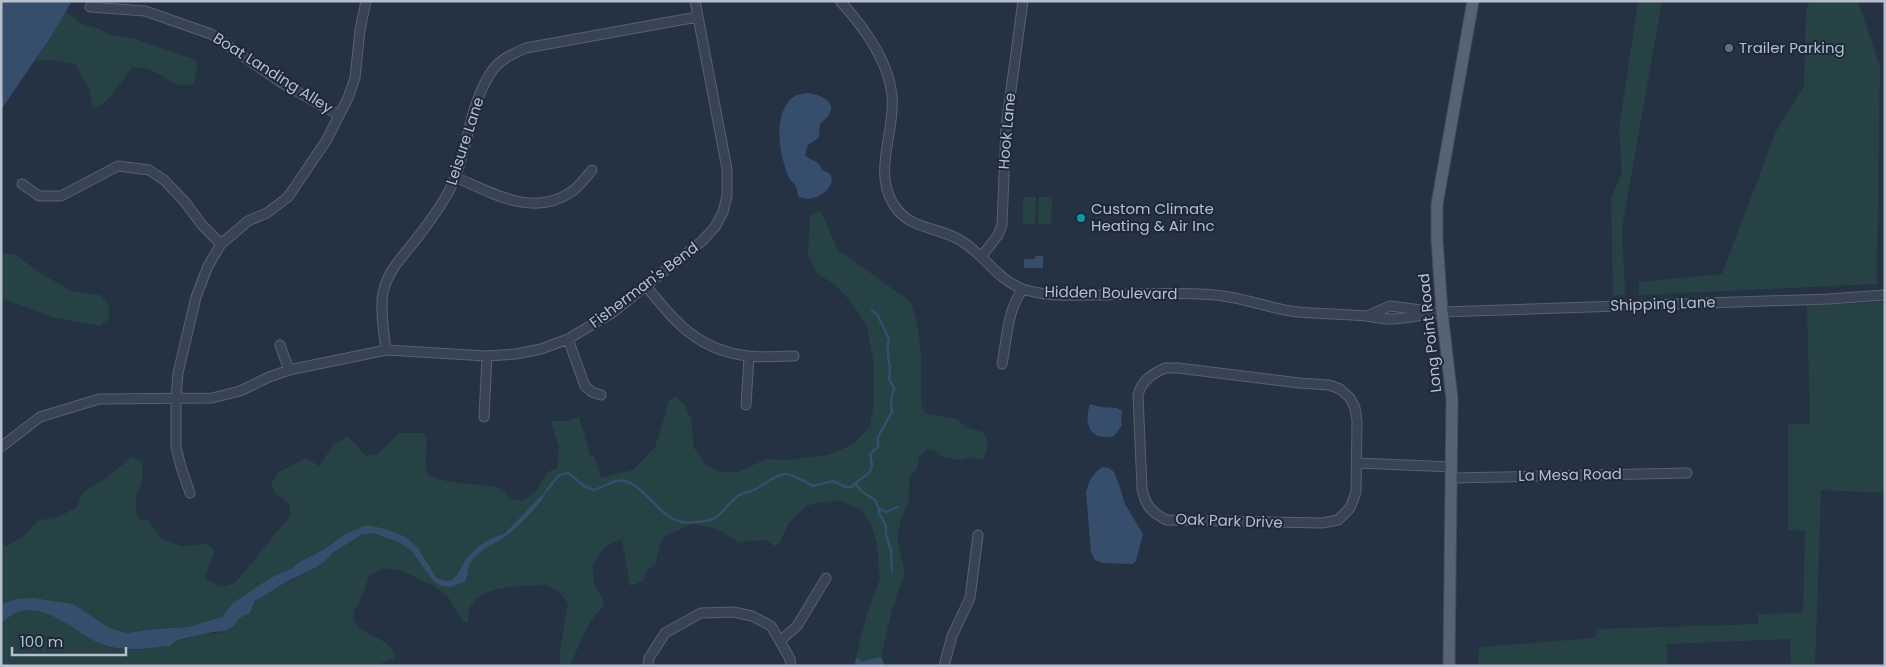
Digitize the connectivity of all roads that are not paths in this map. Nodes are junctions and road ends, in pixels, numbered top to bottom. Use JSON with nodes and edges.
{"nodes":[{"id":1,"x":366,"y":1,"type":"edge"},
{"id":2,"x":695,"y":1,"type":"edge"},
{"id":3,"x":840,"y":1,"type":"edge"},
{"id":4,"x":1023,"y":1,"type":"edge"},
{"id":5,"x":1473,"y":1,"type":"edge"},
{"id":6,"x":90,"y":7,"type":"dead end"},
{"id":7,"x":697,"y":16,"type":"junction"},
{"id":8,"x":339,"y":115,"type":"junction"},
{"id":9,"x":592,"y":170,"type":"dead end"},
{"id":10,"x":455,"y":177,"type":"junction"},
{"id":11,"x":22,"y":184,"type":"dead end"},
{"id":12,"x":221,"y":244,"type":"junction"},
{"id":13,"x":982,"y":256,"type":"junction"},
{"id":14,"x":646,"y":286,"type":"junction"},
{"id":15,"x":1023,"y":289,"type":"junction"},
{"id":16,"x":1885,"y":295,"type":"edge"},
{"id":17,"x":1442,"y":312,"type":"junction"},
{"id":18,"x":1367,"y":316,"type":"junction"},
{"id":19,"x":568,"y":339,"type":"junction"},
{"id":20,"x":280,"y":345,"type":"dead end"},
{"id":21,"x":386,"y":350,"type":"junction"},
{"id":22,"x":487,"y":356,"type":"junction"},
{"id":23,"x":794,"y":356,"type":"dead end"},
{"id":24,"x":749,"y":357,"type":"junction"},
{"id":25,"x":1002,"y":364,"type":"dead end"},
{"id":26,"x":289,"y":370,"type":"junction"},
{"id":27,"x":601,"y":395,"type":"dead end"},
{"id":28,"x":176,"y":398,"type":"junction"},
{"id":29,"x":746,"y":405,"type":"dead end"},
{"id":30,"x":484,"y":417,"type":"dead end"},
{"id":31,"x":1,"y":447,"type":"edge"},
{"id":32,"x":1357,"y":464,"type":"junction"},
{"id":33,"x":1452,"y":472,"type":"junction"},
{"id":34,"x":1688,"y":473,"type":"dead end"},
{"id":35,"x":190,"y":494,"type":"dead end"},
{"id":36,"x":978,"y":535,"type":"dead end"},
{"id":37,"x":826,"y":578,"type":"dead end"},
{"id":38,"x":780,"y":640,"type":"junction"},
{"id":39,"x":648,"y":666,"type":"edge"},
{"id":40,"x":790,"y":666,"type":"edge"},
{"id":41,"x":944,"y":666,"type":"edge"},
{"id":42,"x":1448,"y":666,"type":"edge"}],
"edges":[{"from":1,"to":8,"type":"street"},
{"from":2,"to":7,"type":"street","name":"Fisherman's Bend"},
{"from":3,"to":13,"type":"street","name":"Hidden Boulevard"},
{"from":4,"to":13,"type":"street","name":"Hook Lane"},
{"from":5,"to":17,"type":"main road","name":"Long Point Road"},
{"from":6,"to":8,"type":"street","name":"Boat Landing Alley"},
{"from":7,"to":10,"type":"street","name":"Leisure Lane"},
{"from":7,"to":14,"type":"street","name":"Fisherman's Bend"},
{"from":8,"to":12,"type":"street"},
{"from":9,"to":10,"type":"street"},
{"from":10,"to":21,"type":"street","name":"Leisure Lane"},
{"from":11,"to":12,"type":"street"},
{"from":12,"to":28,"type":"street"},
{"from":13,"to":15,"type":"street","name":"Hidden Boulevard"},
{"from":14,"to":19,"type":"street","name":"Fisherman's Bend"},
{"from":14,"to":24,"type":"street"},
{"from":15,"to":18,"type":"street","name":"Hidden Boulevard"},
{"from":15,"to":25,"type":"street"},
{"from":16,"to":17,"type":"street","name":"Shipping Lane"},
{"from":17,"to":18,"type":"street","name":"Hidden Boulevard"},
{"from":17,"to":18,"type":"street","name":"Hidden Boulevard"},
{"from":17,"to":33,"type":"main road","name":"Long Point Road"},
{"from":19,"to":22,"type":"street","name":"Fisherman's Bend"},
{"from":19,"to":27,"type":"street"},
{"from":20,"to":26,"type":"street"},
{"from":21,"to":22,"type":"street","name":"Fisherman's Bend"},
{"from":21,"to":26,"type":"street","name":"Fisherman's Bend"},
{"from":22,"to":30,"type":"street"},
{"from":23,"to":24,"type":"street"},
{"from":24,"to":29,"type":"street"},
{"from":26,"to":28,"type":"street","name":"Fisherman's Bend"},
{"from":28,"to":31,"type":"street","name":"Fisherman's Bend"},
{"from":28,"to":35,"type":"street"},
{"from":32,"to":32,"type":"street","name":"Oak Park Drive"},
{"from":32,"to":33,"type":"street","name":"La Mesa Road"},
{"from":33,"to":34,"type":"street","name":"La Mesa Road"},
{"from":33,"to":42,"type":"main road","name":"Long Point Road"},
{"from":36,"to":41,"type":"street"},
{"from":37,"to":38,"type":"street"},
{"from":38,"to":39,"type":"street"},
{"from":38,"to":40,"type":"street"}]}
